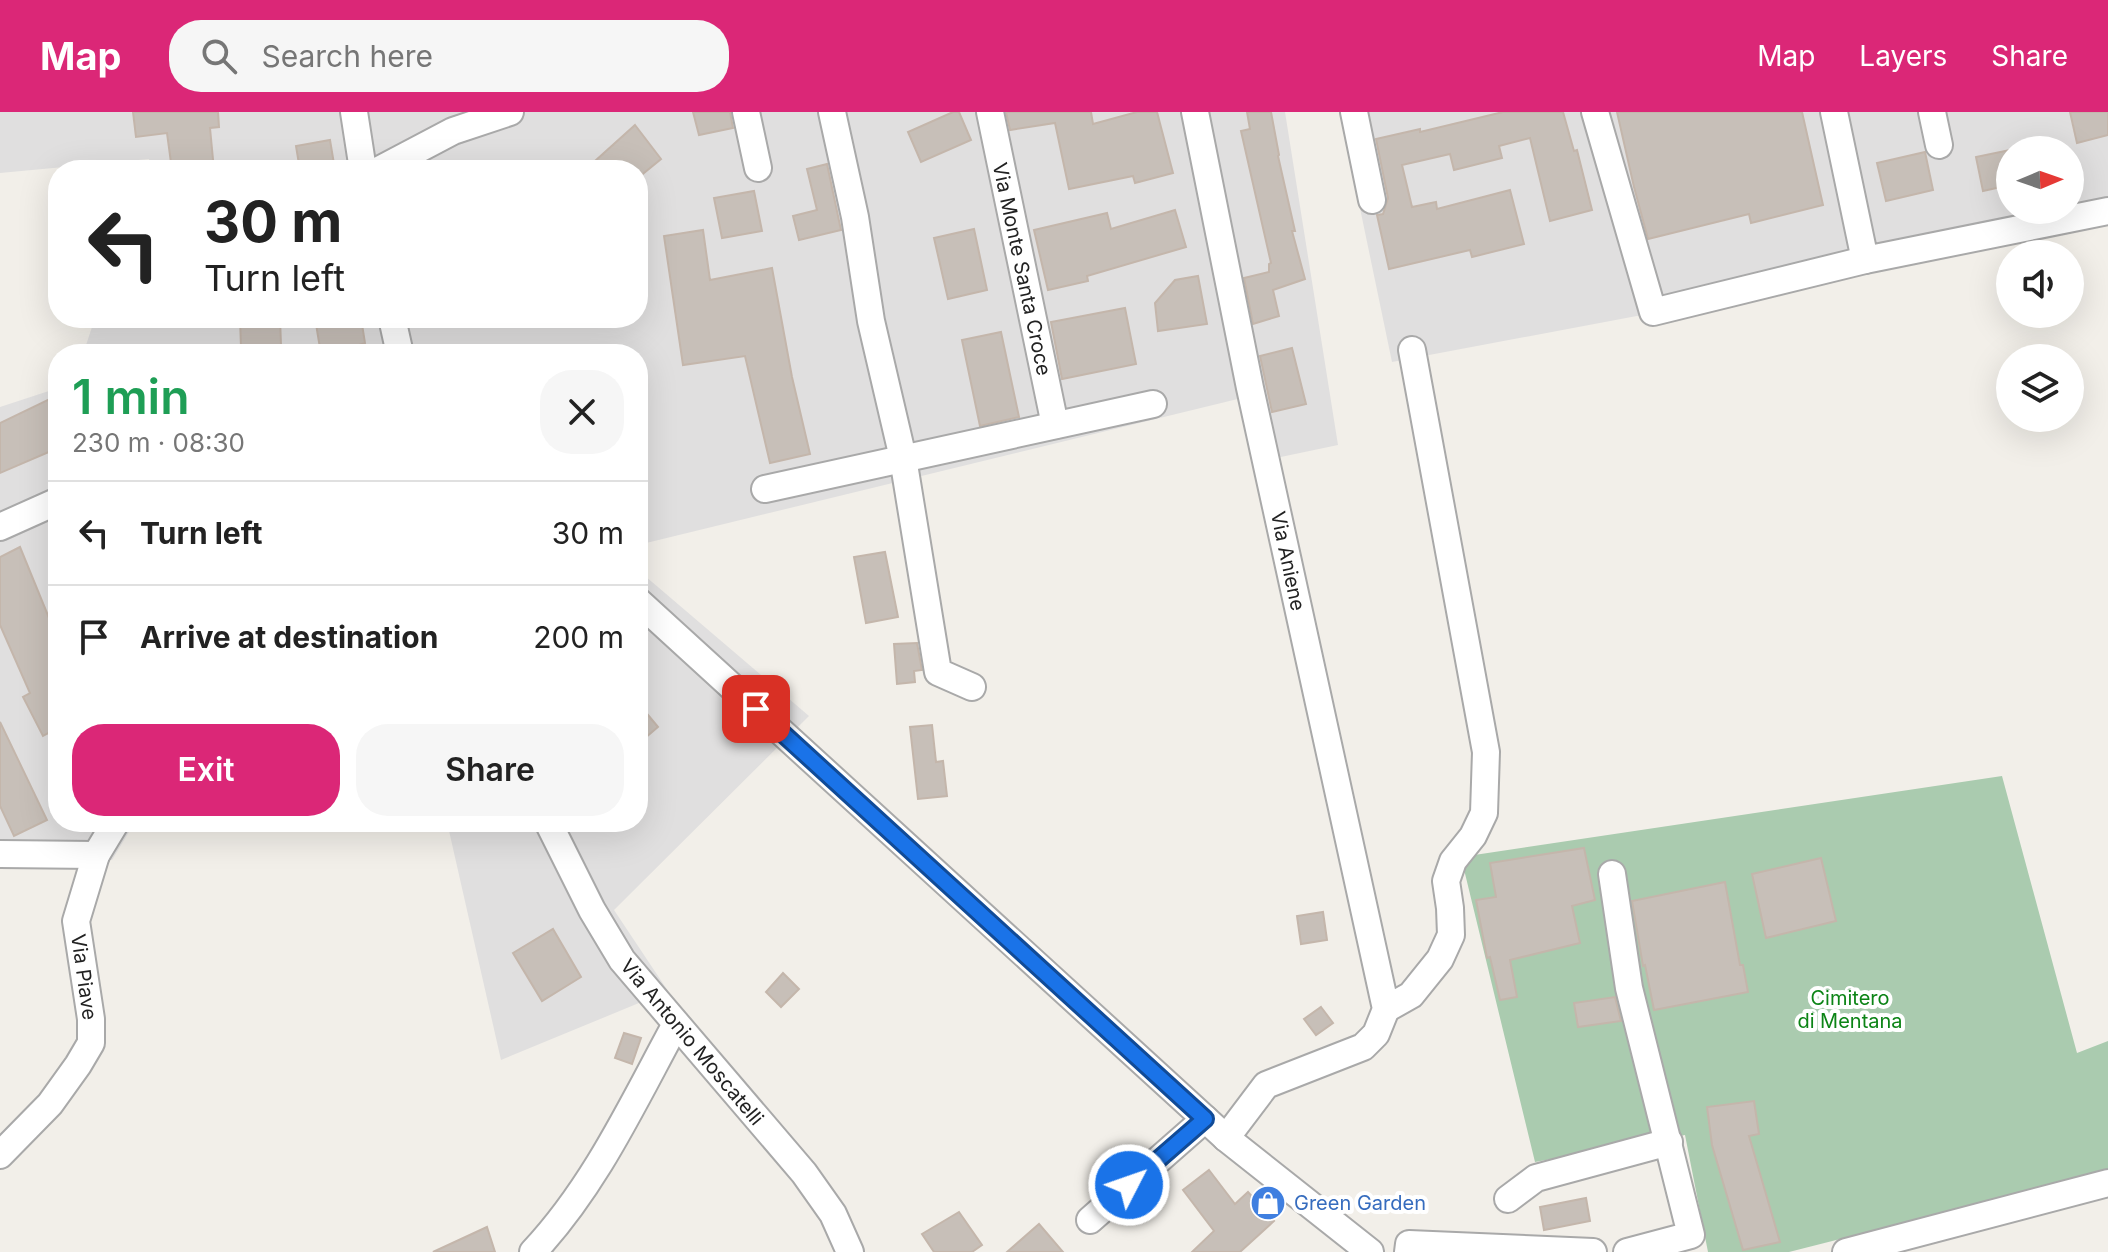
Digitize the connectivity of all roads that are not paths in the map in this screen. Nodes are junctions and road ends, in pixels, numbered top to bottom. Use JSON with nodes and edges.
{"nodes":[{"id":1,"x":354,"y":112,"type":"edge"},
{"id":2,"x":510,"y":112,"type":"edge"},
{"id":3,"x":746,"y":112,"type":"edge"},
{"id":4,"x":832,"y":112,"type":"edge"},
{"id":5,"x":990,"y":112,"type":"edge"},
{"id":6,"x":1195,"y":112,"type":"edge"},
{"id":7,"x":1354,"y":112,"type":"edge"},
{"id":8,"x":1595,"y":112,"type":"edge"},
{"id":9,"x":1834,"y":112,"type":"edge"},
{"id":10,"x":1932,"y":112,"type":"edge"},
{"id":11,"x":1939,"y":145,"type":"dead end"},
{"id":12,"x":361,"y":160,"type":"edge"},
{"id":13,"x":398,"y":160,"type":"edge"},
{"id":14,"x":758,"y":168,"type":"dead end"},
{"id":15,"x":1372,"y":200,"type":"dead end"},
{"id":16,"x":2108,"y":211,"type":"edge"},
{"id":17,"x":1865,"y":260,"type":"junction"},
{"id":18,"x":1412,"y":350,"type":"dead end"},
{"id":19,"x":1153,"y":404,"type":"dead end"},
{"id":20,"x":1055,"y":425,"type":"junction"},
{"id":21,"x":903,"y":458,"type":"junction"},
{"id":22,"x":765,"y":489,"type":"dead end"},
{"id":23,"x":48,"y":505,"type":"edge"},
{"id":24,"x":0,"y":527,"type":"edge"},
{"id":25,"x":648,"y":610,"type":"edge"},
{"id":26,"x":972,"y":687,"type":"dead end"},
{"id":27,"x":110,"y":832,"type":"edge"},
{"id":28,"x":553,"y":832,"type":"edge"},
{"id":29,"x":0,"y":854,"type":"edge"},
{"id":30,"x":96,"y":855,"type":"junction"},
{"id":31,"x":1612,"y":874,"type":"dead end"},
{"id":32,"x":1386,"y":1009,"type":"junction"},
{"id":33,"x":676,"y":1024,"type":"junction"},
{"id":34,"x":1205,"y":1119,"type":"junction"},
{"id":35,"x":1226,"y":1138,"type":"junction"},
{"id":36,"x":1669,"y":1142,"type":"junction"},
{"id":37,"x":0,"y":1155,"type":"edge"},
{"id":38,"x":2108,"y":1183,"type":"edge"},
{"id":39,"x":1508,"y":1199,"type":"dead end"},
{"id":40,"x":1090,"y":1220,"type":"dead end"},
{"id":41,"x":533,"y":1252,"type":"edge"},
{"id":42,"x":850,"y":1252,"type":"edge"},
{"id":43,"x":1370,"y":1252,"type":"edge"},
{"id":44,"x":1408,"y":1252,"type":"edge"},
{"id":45,"x":1593,"y":1252,"type":"edge"},
{"id":46,"x":1627,"y":1252,"type":"edge"},
{"id":47,"x":1846,"y":1252,"type":"edge"}],
"edges":[{"from":1,"to":12,"type":"street"},
{"from":2,"to":13,"type":"street"},
{"from":3,"to":14,"type":"street"},
{"from":4,"to":21,"type":"street"},
{"from":5,"to":20,"type":"street","name":"Via Monte Santa Croce"},
{"from":6,"to":32,"type":"street","name":"Via Aniene"},
{"from":7,"to":15,"type":"street"},
{"from":8,"to":17,"type":"street"},
{"from":9,"to":17,"type":"street"},
{"from":10,"to":11,"type":"street"},
{"from":16,"to":17,"type":"street"},
{"from":18,"to":32,"type":"street"},
{"from":19,"to":20,"type":"street"},
{"from":20,"to":21,"type":"street"},
{"from":21,"to":22,"type":"street"},
{"from":21,"to":26,"type":"street"},
{"from":23,"to":24,"type":"street"},
{"from":25,"to":34,"type":"street"},
{"from":27,"to":30,"type":"street","name":"Via Piave"},
{"from":28,"to":33,"type":"street","name":"Via Antonio Moscatelli"},
{"from":29,"to":30,"type":"street"},
{"from":30,"to":37,"type":"street","name":"Via Piave"},
{"from":31,"to":36,"type":"street"},
{"from":32,"to":35,"type":"street"},
{"from":33,"to":41,"type":"street"},
{"from":33,"to":42,"type":"street","name":"Via Antonio Moscatelli"},
{"from":34,"to":35,"type":"street"},
{"from":34,"to":40,"type":"street"},
{"from":35,"to":43,"type":"street"},
{"from":36,"to":39,"type":"street"},
{"from":36,"to":46,"type":"street"},
{"from":38,"to":47,"type":"street"},
{"from":44,"to":45,"type":"street"}]}
